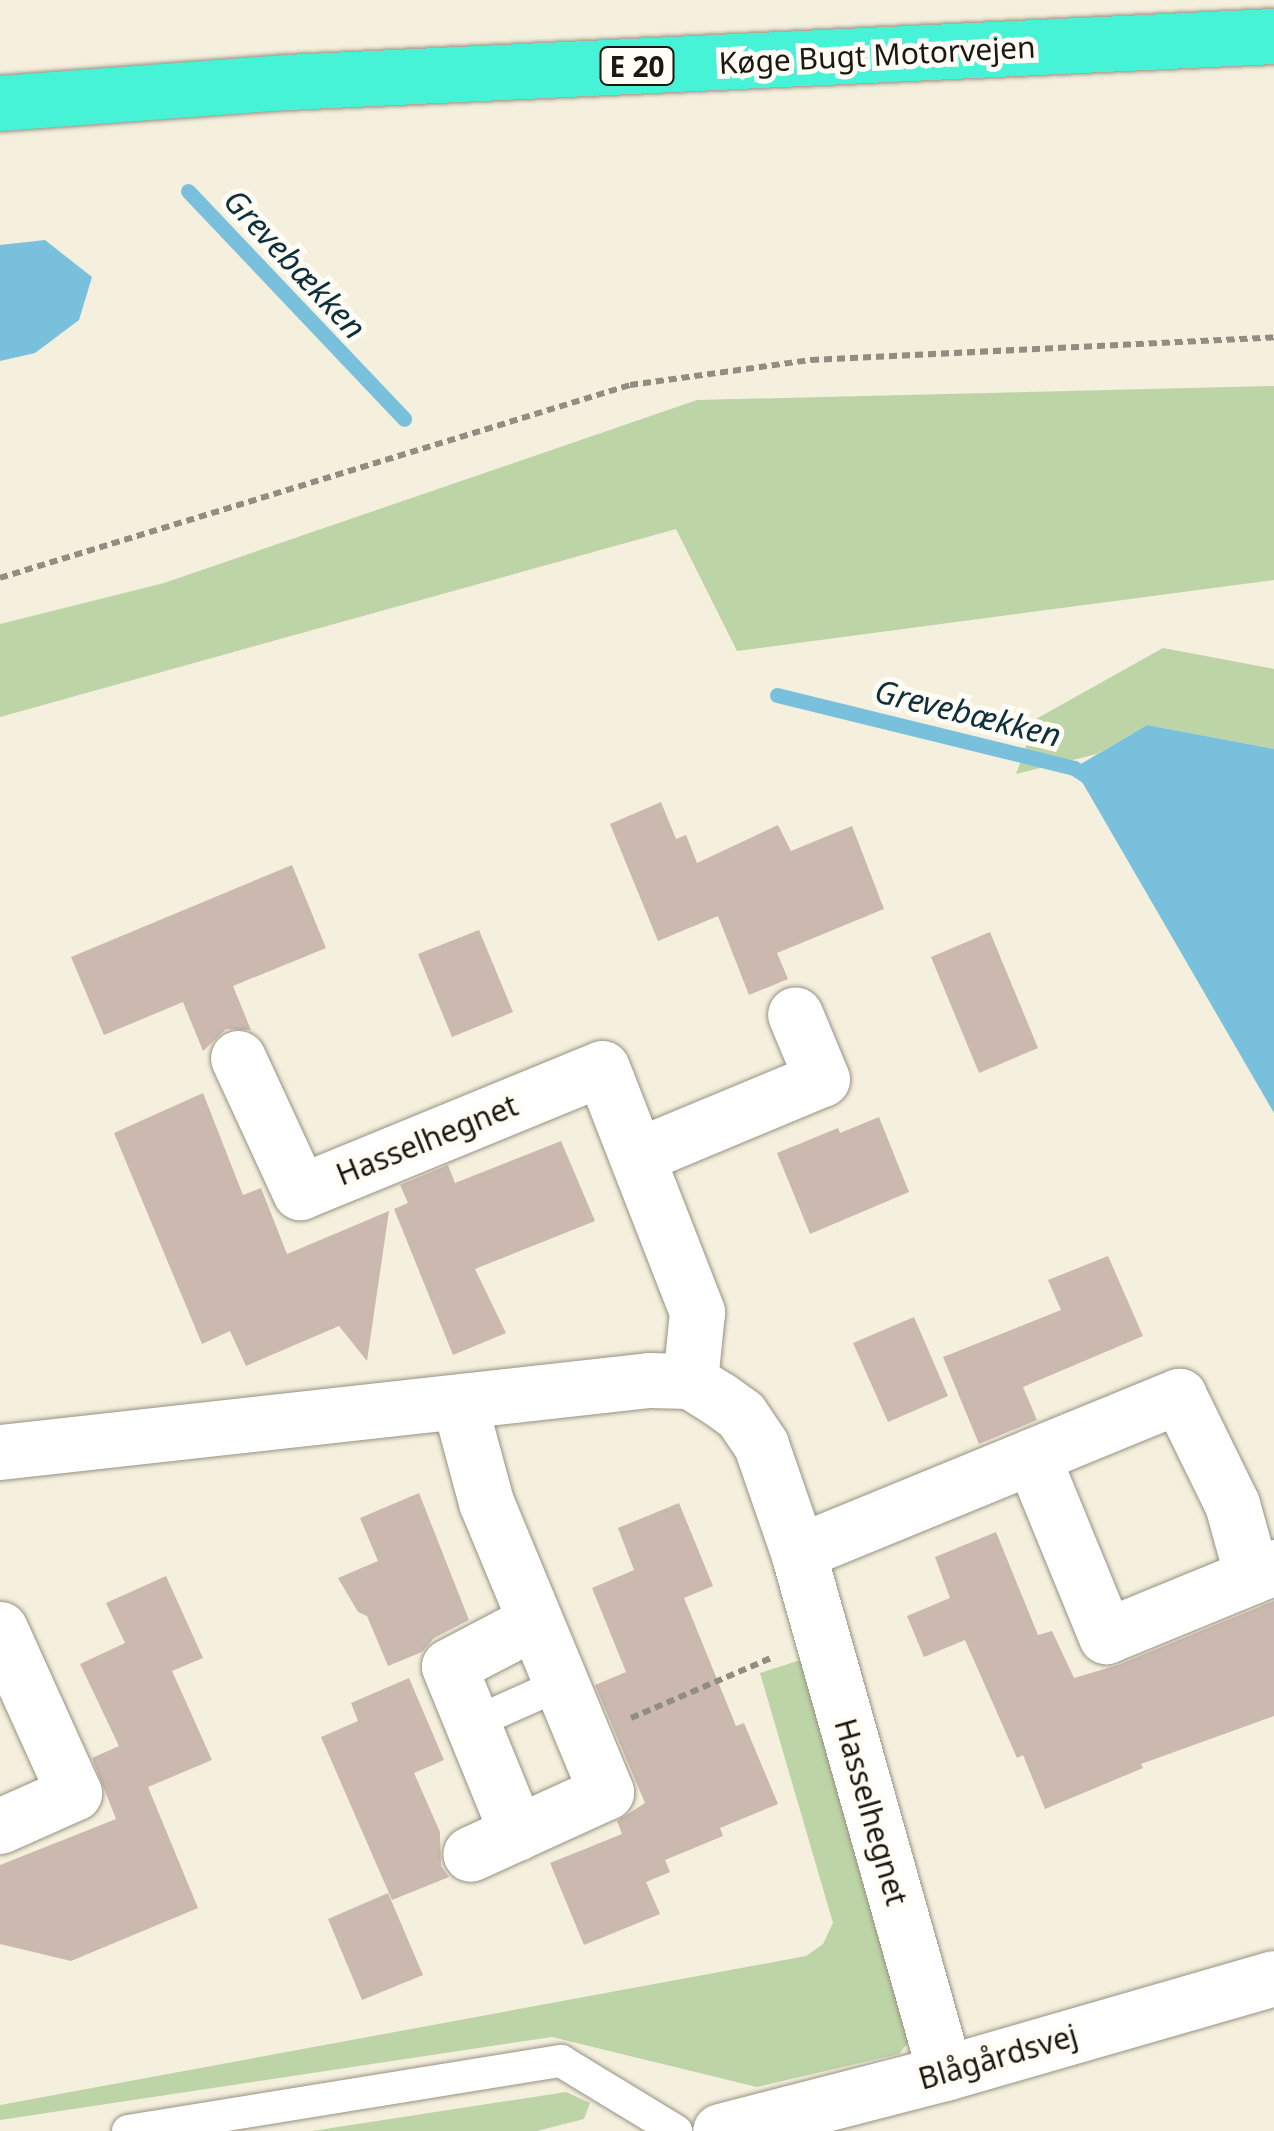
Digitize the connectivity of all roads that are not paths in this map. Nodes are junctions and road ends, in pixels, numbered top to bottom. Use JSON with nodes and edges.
{"nodes":[{"id":1,"x":1274,"y":36,"type":"edge"},
{"id":2,"x":0,"y":102,"type":"edge"},
{"id":3,"x":795,"y":1014,"type":"dead end"},
{"id":4,"x":238,"y":1058,"type":"dead end"},
{"id":5,"x":639,"y":1156,"type":"junction"},
{"id":6,"x":690,"y":1381,"type":"junction"},
{"id":7,"x":459,"y":1402,"type":"junction"},
{"id":8,"x":0,"y":1452,"type":"edge"},
{"id":9,"x":1032,"y":1456,"type":"junction"},
{"id":10,"x":798,"y":1552,"type":"junction"},
{"id":11,"x":1263,"y":1572,"type":"edge"},
{"id":12,"x":535,"y":1621,"type":"junction"},
{"id":13,"x":0,"y":1629,"type":"edge"},
{"id":14,"x":561,"y":1684,"type":"junction"},
{"id":15,"x":498,"y":1712,"type":"dead end"},
{"id":16,"x":19,"y":1721,"type":"edge"},
{"id":17,"x":0,"y":1826,"type":"edge"},
{"id":18,"x":1274,"y":1978,"type":"edge"},
{"id":19,"x":945,"y":2073,"type":"junction"},
{"id":20,"x":128,"y":2131,"type":"edge"},
{"id":21,"x":676,"y":2131,"type":"edge"},
{"id":22,"x":720,"y":2131,"type":"edge"}],
"edges":[{"from":1,"to":2,"type":"highway","name":"Køge Bugt Motorvejen","number":"E 20"},
{"from":3,"to":5,"type":"street"},
{"from":4,"to":5,"type":"street","name":"Hasselhegnet"},
{"from":5,"to":6,"type":"street","name":"Hasselhegnet"},
{"from":6,"to":7,"type":"street"},
{"from":6,"to":10,"type":"street","name":"Hasselhegnet"},
{"from":7,"to":8,"type":"street"},
{"from":7,"to":12,"type":"street"},
{"from":9,"to":10,"type":"street"},
{"from":9,"to":11,"type":"street"},
{"from":9,"to":11,"type":"street"},
{"from":10,"to":19,"type":"street","name":"Hasselhegnet"},
{"from":12,"to":14,"type":"street"},
{"from":12,"to":14,"type":"street"},
{"from":13,"to":16,"type":"street"},
{"from":14,"to":15,"type":"lane"},
{"from":16,"to":17,"type":"street"},
{"from":18,"to":19,"type":"street","name":"Blågårdsvej"},
{"from":19,"to":22,"type":"street","name":"Blågårdsvej"},
{"from":20,"to":21,"type":"lane"}]}
